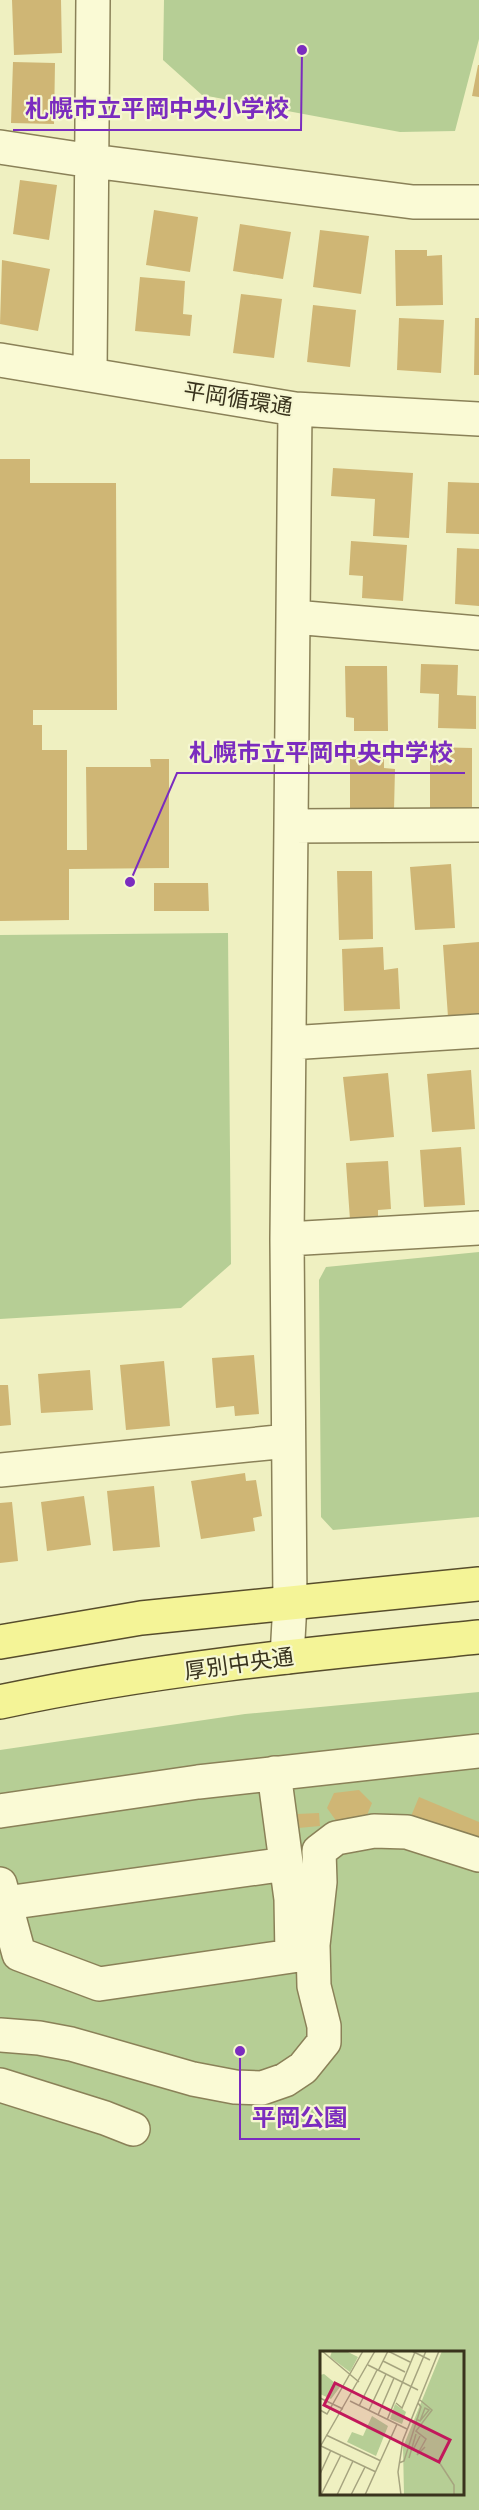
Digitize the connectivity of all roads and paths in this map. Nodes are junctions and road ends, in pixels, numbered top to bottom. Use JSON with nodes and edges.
{"nodes":[{"id":1,"x":93,"y":0,"type":"edge"},
{"id":2,"x":0,"y":147,"type":"edge"},
{"id":3,"x":92,"y":161,"type":"junction"},
{"id":4,"x":479,"y":202,"type":"edge"},
{"id":5,"x":0,"y":360,"type":"edge"},
{"id":6,"x":90,"y":374,"type":"junction"},
{"id":7,"x":295,"y":409,"type":"junction"},
{"id":8,"x":479,"y":419,"type":"edge"},
{"id":9,"x":294,"y":617,"type":"junction"},
{"id":10,"x":479,"y":633,"type":"edge"},
{"id":11,"x":479,"y":825,"type":"edge"},
{"id":12,"x":292,"y":826,"type":"junction"},
{"id":13,"x":479,"y":1031,"type":"edge"},
{"id":14,"x":289,"y":1043,"type":"junction"},
{"id":15,"x":479,"y":1228,"type":"edge"},
{"id":16,"x":287,"y":1239,"type":"junction"},
{"id":17,"x":288,"y":1442,"type":"junction"},
{"id":18,"x":0,"y":1470,"type":"edge"},
{"id":19,"x":479,"y":1584,"type":"edge"},
{"id":20,"x":290,"y":1602,"type":"junction"},
{"id":21,"x":479,"y":1637,"type":"edge"},
{"id":22,"x":0,"y":1642,"type":"edge"},
{"id":23,"x":287,"y":1657,"type":"junction"},
{"id":24,"x":0,"y":1702,"type":"edge"},
{"id":25,"x":479,"y":1751,"type":"edge"},
{"id":26,"x":274,"y":1773,"type":"junction"},
{"id":27,"x":0,"y":1811,"type":"edge"},
{"id":28,"x":479,"y":1855,"type":"edge"},
{"id":29,"x":286,"y":1864,"type":"junction"},
{"id":30,"x":2,"y":1898,"type":"edge"},
{"id":31,"x":0,"y":2035,"type":"edge"},
{"id":32,"x":0,"y":2085,"type":"edge"},
{"id":33,"x":133,"y":2129,"type":"dead end"}],
"edges":[{"from":1,"to":3,"type":"street"},
{"from":2,"to":3,"type":"street"},
{"from":3,"to":4,"type":"street"},
{"from":3,"to":6,"type":"street"},
{"from":5,"to":6,"type":"street","name":"平岡循環通"},
{"from":6,"to":7,"type":"street","name":"平岡循環通"},
{"from":7,"to":8,"type":"street","name":"平岡循環通"},
{"from":7,"to":9,"type":"street"},
{"from":9,"to":10,"type":"street"},
{"from":9,"to":12,"type":"street"},
{"from":11,"to":12,"type":"street"},
{"from":12,"to":14,"type":"street"},
{"from":13,"to":14,"type":"street"},
{"from":14,"to":16,"type":"street"},
{"from":15,"to":16,"type":"street"},
{"from":16,"to":17,"type":"street"},
{"from":17,"to":18,"type":"street"},
{"from":17,"to":20,"type":"street"},
{"from":19,"to":20,"type":"main road"},
{"from":20,"to":22,"type":"main road"},
{"from":20,"to":23,"type":"street"},
{"from":21,"to":23,"type":"main road","name":"厚別中央通"},
{"from":23,"to":24,"type":"main road","name":"厚別中央通"},
{"from":25,"to":26,"type":"street"},
{"from":26,"to":27,"type":"street"},
{"from":26,"to":29,"type":"street"},
{"from":28,"to":31,"type":"street"},
{"from":29,"to":30,"type":"street"},
{"from":29,"to":30,"type":"street"},
{"from":32,"to":33,"type":"street"}]}
